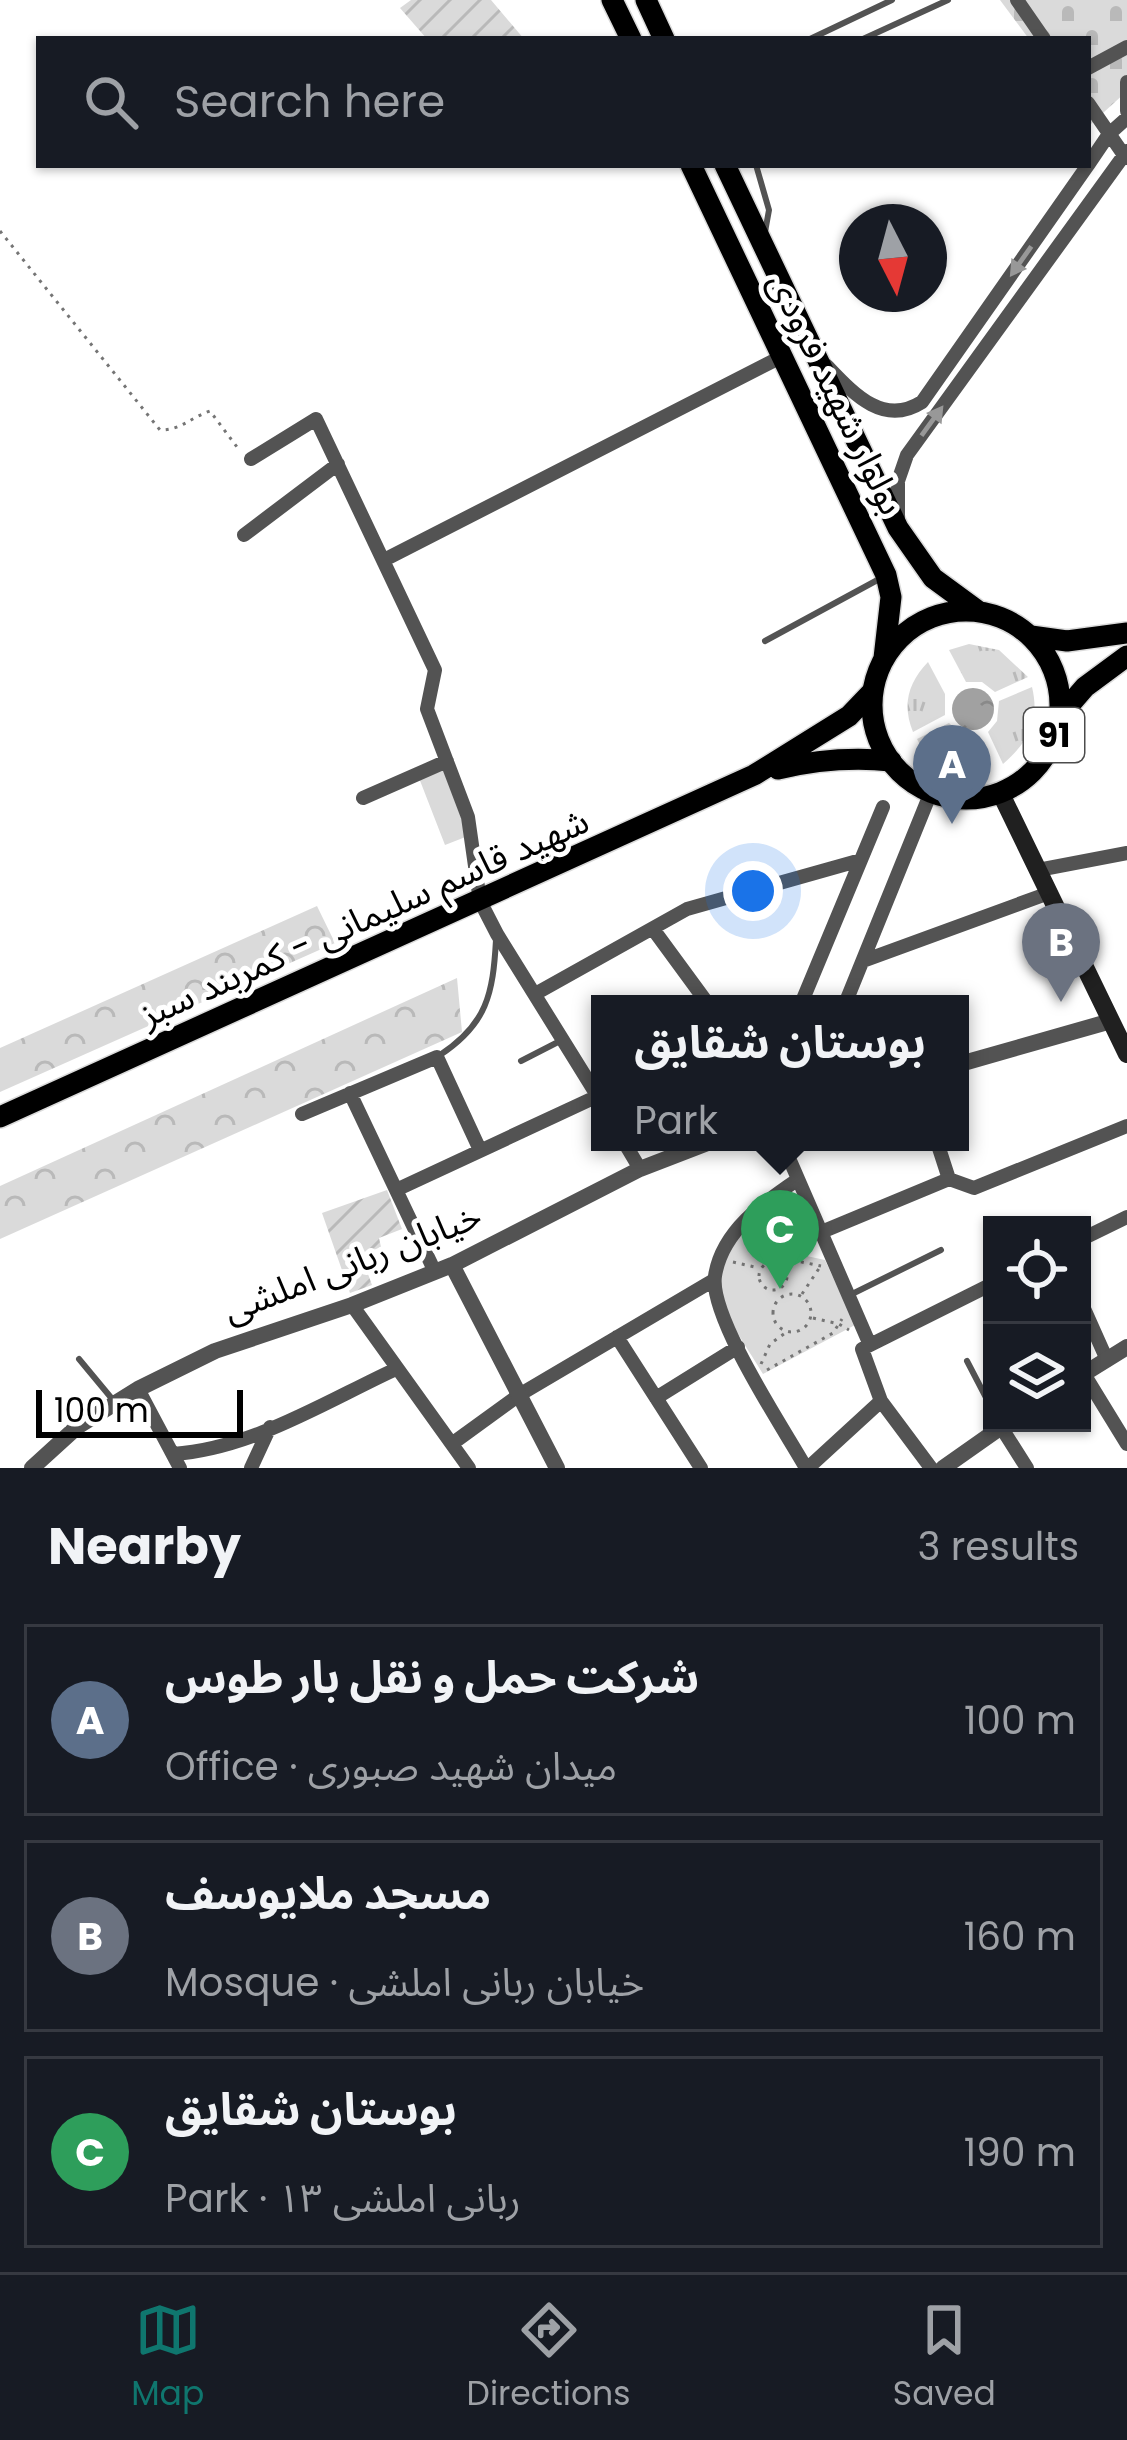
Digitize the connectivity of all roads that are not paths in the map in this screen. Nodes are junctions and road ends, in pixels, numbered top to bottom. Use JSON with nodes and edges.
{"nodes":[{"id":1,"x":612,"y":0,"type":"edge"},
{"id":2,"x":646,"y":0,"type":"edge"},
{"id":3,"x":892,"y":0,"type":"edge"},
{"id":4,"x":947,"y":0,"type":"edge"},
{"id":5,"x":1016,"y":0,"type":"edge"},
{"id":6,"x":630,"y":36,"type":"edge"},
{"id":7,"x":663,"y":36,"type":"edge"},
{"id":8,"x":816,"y":36,"type":"edge"},
{"id":9,"x":869,"y":36,"type":"edge"},
{"id":10,"x":1042,"y":36,"type":"edge"},
{"id":11,"x":1127,"y":46,"type":"edge"},
{"id":12,"x":1091,"y":66,"type":"edge"},
{"id":13,"x":1127,"y":82,"type":"edge"},
{"id":14,"x":1091,"y":107,"type":"edge"},
{"id":15,"x":1127,"y":114,"type":"edge"},
{"id":16,"x":1109,"y":134,"type":"junction"},
{"id":17,"x":1126,"y":155,"type":"edge"},
{"id":18,"x":1091,"y":161,"type":"edge"},
{"id":19,"x":692,"y":168,"type":"edge"},
{"id":20,"x":726,"y":168,"type":"edge"},
{"id":21,"x":757,"y":168,"type":"edge"},
{"id":22,"x":1086,"y":168,"type":"edge"},
{"id":23,"x":762,"y":242,"type":"junction"},
{"id":24,"x":783,"y":356,"type":"junction"},
{"id":25,"x":816,"y":356,"type":"junction"},
{"id":26,"x":251,"y":458,"type":"road end"},
{"id":27,"x":338,"y":464,"type":"junction"},
{"id":28,"x":898,"y":528,"type":"junction"},
{"id":29,"x":244,"y":535,"type":"dead end"},
{"id":30,"x":384,"y":560,"type":"junction"},
{"id":31,"x":886,"y":575,"type":"junction"},
{"id":32,"x":978,"y":611,"type":"junction"},
{"id":33,"x":1127,"y":633,"type":"edge"},
{"id":34,"x":1030,"y":636,"type":"junction"},
{"id":35,"x":765,"y":641,"type":"dead end"},
{"id":36,"x":1127,"y":656,"type":"edge"},
{"id":37,"x":884,"y":658,"type":"junction"},
{"id":38,"x":872,"y":692,"type":"junction"},
{"id":39,"x":1059,"y":717,"type":"junction"},
{"id":40,"x":447,"y":761,"type":"junction"},
{"id":41,"x":891,"y":761,"type":"junction"},
{"id":42,"x":754,"y":775,"type":"junction"},
{"id":43,"x":931,"y":792,"type":"junction"},
{"id":44,"x":1000,"y":792,"type":"junction"},
{"id":45,"x":363,"y":798,"type":"dead end"},
{"id":46,"x":883,"y":807,"type":"dead end"},
{"id":47,"x":1127,"y":853,"type":"edge"},
{"id":48,"x":861,"y":860,"type":"junction"},
{"id":49,"x":1038,"y":871,"type":"junction"},
{"id":50,"x":1049,"y":892,"type":"junction"},
{"id":51,"x":480,"y":901,"type":"junction"},
{"id":52,"x":653,"y":929,"type":"junction"},
{"id":53,"x":496,"y":934,"type":"junction"},
{"id":54,"x":863,"y":961,"type":"junction"},
{"id":55,"x":535,"y":994,"type":"junction"},
{"id":56,"x":701,"y":995,"type":"edge"},
{"id":57,"x":805,"y":995,"type":"edge"},
{"id":58,"x":849,"y":995,"type":"edge"},
{"id":59,"x":1119,"y":1018,"type":"edge"},
{"id":60,"x":563,"y":1039,"type":"junction"},
{"id":61,"x":1127,"y":1054,"type":"edge"},
{"id":62,"x":437,"y":1058,"type":"junction"},
{"id":63,"x":521,"y":1061,"type":"dead end"},
{"id":64,"x":969,"y":1061,"type":"edge"},
{"id":65,"x":591,"y":1084,"type":"edge"},
{"id":66,"x":350,"y":1094,"type":"junction"},
{"id":67,"x":591,"y":1101,"type":"edge"},
{"id":68,"x":302,"y":1114,"type":"dead end"},
{"id":69,"x":0,"y":1117,"type":"edge"},
{"id":70,"x":1127,"y":1126,"type":"edge"},
{"id":71,"x":480,"y":1150,"type":"junction"},
{"id":72,"x":629,"y":1151,"type":"edge"},
{"id":73,"x":687,"y":1151,"type":"edge"},
{"id":74,"x":786,"y":1151,"type":"edge"},
{"id":75,"x":940,"y":1151,"type":"edge"},
{"id":76,"x":640,"y":1169,"type":"junction"},
{"id":77,"x":949,"y":1179,"type":"junction"},
{"id":78,"x":797,"y":1180,"type":"junction"},
{"id":79,"x":396,"y":1190,"type":"junction"},
{"id":80,"x":1127,"y":1217,"type":"edge"},
{"id":81,"x":819,"y":1233,"type":"junction"},
{"id":82,"x":1091,"y":1235,"type":"edge"},
{"id":83,"x":941,"y":1250,"type":"dead end"},
{"id":84,"x":443,"y":1269,"type":"junction"},
{"id":85,"x":714,"y":1280,"type":"junction"},
{"id":86,"x":983,"y":1288,"type":"edge"},
{"id":87,"x":848,"y":1296,"type":"junction"},
{"id":88,"x":352,"y":1305,"type":"junction"},
{"id":89,"x":1091,"y":1324,"type":"edge"},
{"id":90,"x":617,"y":1337,"type":"junction"},
{"id":91,"x":746,"y":1347,"type":"junction"},
{"id":92,"x":866,"y":1347,"type":"junction"},
{"id":93,"x":1127,"y":1347,"type":"edge"},
{"id":94,"x":79,"y":1359,"type":"dead end"},
{"id":95,"x":1107,"y":1360,"type":"junction"},
{"id":96,"x":968,"y":1361,"type":"dead end"},
{"id":97,"x":396,"y":1369,"type":"junction"},
{"id":98,"x":1091,"y":1370,"type":"edge"},
{"id":99,"x":1091,"y":1388,"type":"edge"},
{"id":100,"x":137,"y":1389,"type":"junction"},
{"id":101,"x":983,"y":1391,"type":"edge"},
{"id":102,"x":519,"y":1395,"type":"junction"},
{"id":103,"x":656,"y":1398,"type":"junction"},
{"id":104,"x":881,"y":1401,"type":"junction"},
{"id":105,"x":116,"y":1403,"type":"junction"},
{"id":106,"x":270,"y":1427,"type":"junction"},
{"id":107,"x":991,"y":1432,"type":"edge"},
{"id":108,"x":1007,"y":1432,"type":"edge"},
{"id":109,"x":453,"y":1443,"type":"junction"},
{"id":110,"x":1127,"y":1444,"type":"edge"},
{"id":111,"x":176,"y":1461,"type":"edge"},
{"id":112,"x":465,"y":1466,"type":"edge"},
{"id":113,"x":35,"y":1467,"type":"edge"},
{"id":114,"x":251,"y":1468,"type":"edge"},
{"id":115,"x":557,"y":1468,"type":"edge"},
{"id":116,"x":701,"y":1468,"type":"edge"},
{"id":117,"x":807,"y":1468,"type":"edge"},
{"id":118,"x":931,"y":1468,"type":"edge"},
{"id":119,"x":943,"y":1468,"type":"edge"},
{"id":120,"x":1027,"y":1468,"type":"edge"}],
"edges":[{"from":1,"to":6,"type":"main road"},
{"from":2,"to":7,"type":"main road"},
{"from":3,"to":8,"type":"lane"},
{"from":4,"to":9,"type":"lane"},
{"from":5,"to":10,"type":"street"},
{"from":11,"to":12,"type":"street"},
{"from":13,"to":15,"type":"street"},
{"from":14,"to":16,"type":"street"},
{"from":15,"to":16,"type":"street"},
{"from":16,"to":17,"type":"street"},
{"from":16,"to":18,"type":"street"},
{"from":28,"to":17,"type":"street","one_way":true},
{"from":19,"to":24,"type":"main road","name":"بولوار شهید فرودی"},
{"from":20,"to":23,"type":"main road","name":"بولوار شهید فرودی"},
{"from":21,"to":23,"type":"lane"},
{"from":22,"to":25,"type":"street","one_way":true},
{"from":23,"to":25,"type":"main road","name":"بولوار شهید فرودی"},
{"from":24,"to":30,"type":"street"},
{"from":24,"to":31,"type":"main road","name":"بولوار شهید فرودی"},
{"from":25,"to":28,"type":"main road","name":"بولوار شهید فرودی"},
{"from":26,"to":27,"type":"street"},
{"from":27,"to":29,"type":"street"},
{"from":27,"to":30,"type":"street"},
{"from":28,"to":32,"type":"main road","name":"بولوار شهید فرودی"},
{"from":30,"to":40,"type":"street"},
{"from":31,"to":35,"type":"lane"},
{"from":31,"to":37,"type":"main road","name":"بولوار شهید فرودی"},
{"from":32,"to":34,"type":"main road"},
{"from":32,"to":37,"type":"main road"},
{"from":33,"to":34,"type":"main road"},
{"from":34,"to":39,"type":"main road","number":"91"},
{"from":36,"to":39,"type":"main road","number":"91"},
{"from":37,"to":38,"type":"main road"},
{"from":38,"to":41,"type":"main road"},
{"from":38,"to":42,"type":"main road"},
{"from":39,"to":44,"type":"main road","number":"91"},
{"from":40,"to":45,"type":"street"},
{"from":40,"to":51,"type":"street"},
{"from":41,"to":42,"type":"main road"},
{"from":41,"to":43,"type":"main road"},
{"from":42,"to":51,"type":"main road","name":"شهید قاسم سلیمانی - کمربند سبز"},
{"from":43,"to":44,"type":"main road","number":"91"},
{"from":43,"to":54,"type":"street"},
{"from":44,"to":49,"type":"main road"},
{"from":46,"to":48,"type":"street"},
{"from":47,"to":49,"type":"street"},
{"from":48,"to":52,"type":"street"},
{"from":48,"to":57,"type":"street"},
{"from":49,"to":50,"type":"main road"},
{"from":50,"to":54,"type":"street"},
{"from":50,"to":59,"type":"main road"},
{"from":51,"to":53,"type":"street"},
{"from":51,"to":69,"type":"main road","name":"شهید قاسم سلیمانی - کمربند سبز"},
{"from":52,"to":55,"type":"street"},
{"from":52,"to":56,"type":"street"},
{"from":53,"to":55,"type":"street"},
{"from":53,"to":62,"type":"lane"},
{"from":54,"to":58,"type":"street"},
{"from":55,"to":60,"type":"street"},
{"from":59,"to":61,"type":"main road"},
{"from":59,"to":64,"type":"street"},
{"from":60,"to":63,"type":"lane"},
{"from":60,"to":65,"type":"street"},
{"from":62,"to":66,"type":"street"},
{"from":62,"to":71,"type":"street"},
{"from":66,"to":68,"type":"street"},
{"from":66,"to":79,"type":"street"},
{"from":67,"to":71,"type":"street"},
{"from":70,"to":77,"type":"street"},
{"from":71,"to":79,"type":"street"},
{"from":72,"to":76,"type":"street"},
{"from":73,"to":76,"type":"street","name":"خیابان ربانی املشی"},
{"from":74,"to":78,"type":"street"},
{"from":75,"to":77,"type":"street"},
{"from":76,"to":84,"type":"street","name":"خیابان ربانی املشی"},
{"from":77,"to":81,"type":"street"},
{"from":78,"to":81,"type":"street"},
{"from":78,"to":85,"type":"street"},
{"from":79,"to":84,"type":"street"},
{"from":80,"to":82,"type":"street"},
{"from":81,"to":87,"type":"street"},
{"from":83,"to":87,"type":"lane"},
{"from":84,"to":88,"type":"street","name":"خیابان ربانی املشی"},
{"from":84,"to":102,"type":"street"},
{"from":85,"to":90,"type":"street"},
{"from":85,"to":91,"type":"street"},
{"from":86,"to":92,"type":"street"},
{"from":87,"to":92,"type":"street"},
{"from":88,"to":97,"type":"street"},
{"from":88,"to":100,"type":"street","name":"خیابان ربانی املشی"},
{"from":89,"to":95,"type":"street"},
{"from":90,"to":102,"type":"street"},
{"from":90,"to":103,"type":"street"},
{"from":91,"to":103,"type":"street"},
{"from":91,"to":117,"type":"street"},
{"from":92,"to":104,"type":"street"},
{"from":93,"to":95,"type":"street"},
{"from":94,"to":105,"type":"lane"},
{"from":95,"to":98,"type":"street"},
{"from":96,"to":101,"type":"lane"},
{"from":97,"to":106,"type":"street"},
{"from":97,"to":109,"type":"street"},
{"from":99,"to":110,"type":"street"},
{"from":100,"to":105,"type":"street","name":"خیابان ربانی املشی"},
{"from":100,"to":111,"type":"street"},
{"from":102,"to":109,"type":"street"},
{"from":102,"to":115,"type":"street"},
{"from":103,"to":116,"type":"street"},
{"from":104,"to":117,"type":"street"},
{"from":104,"to":118,"type":"street"},
{"from":105,"to":113,"type":"street","name":"خیابان ربانی املشی"},
{"from":106,"to":111,"type":"street"},
{"from":106,"to":114,"type":"street"},
{"from":107,"to":119,"type":"street"},
{"from":108,"to":120,"type":"street"},
{"from":109,"to":112,"type":"street"}]}
